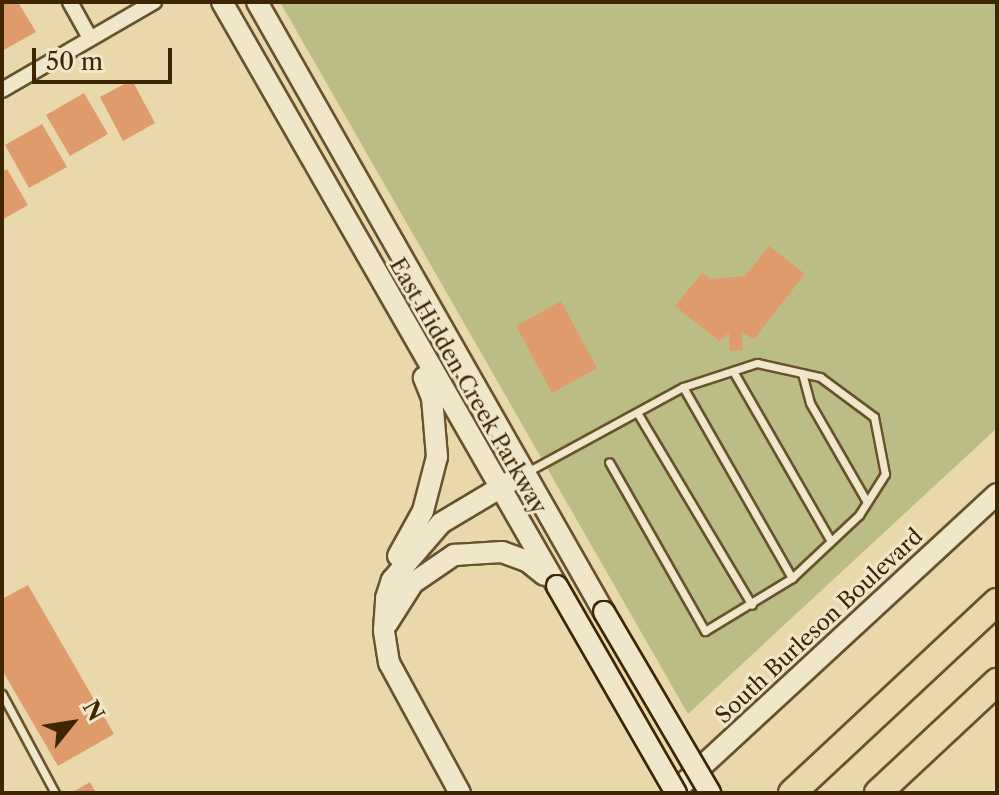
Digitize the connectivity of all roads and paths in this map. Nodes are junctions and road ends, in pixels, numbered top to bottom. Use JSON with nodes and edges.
{"nodes":[{"id":1,"x":70,"y":2,"type":"edge"},
{"id":2,"x":154,"y":2,"type":"edge"},
{"id":3,"x":222,"y":2,"type":"edge"},
{"id":4,"x":257,"y":2,"type":"edge"},
{"id":5,"x":90,"y":38,"type":"junction"},
{"id":6,"x":2,"y":90,"type":"edge"},
{"id":7,"x":400,"y":319,"type":"junction"},
{"id":8,"x":733,"y":371,"type":"junction"},
{"id":9,"x":802,"y":373,"type":"junction"},
{"id":10,"x":683,"y":387,"type":"junction"},
{"id":11,"x":638,"y":414,"type":"junction"},
{"id":12,"x":609,"y":462,"type":"dead end"},
{"id":13,"x":525,"y":473,"type":"junction"},
{"id":14,"x":499,"y":488,"type":"junction"},
{"id":15,"x":997,"y":494,"type":"edge"},
{"id":16,"x":867,"y":502,"type":"junction"},
{"id":17,"x":830,"y":540,"type":"junction"},
{"id":18,"x":792,"y":578,"type":"junction"},
{"id":19,"x":392,"y":580,"type":"junction"},
{"id":20,"x":557,"y":586,"type":"junction"},
{"id":21,"x":997,"y":602,"type":"edge"},
{"id":22,"x":752,"y":605,"type":"junction"},
{"id":23,"x":384,"y":630,"type":"junction"},
{"id":24,"x":997,"y":682,"type":"edge"},
{"id":25,"x":2,"y":694,"type":"edge"},
{"id":26,"x":55,"y":793,"type":"edge"},
{"id":27,"x":460,"y":793,"type":"edge"},
{"id":28,"x":674,"y":793,"type":"edge"},
{"id":29,"x":710,"y":793,"type":"edge"},
{"id":30,"x":792,"y":793,"type":"edge"},
{"id":31,"x":878,"y":793,"type":"edge"}],
"edges":[{"from":1,"to":5,"type":"street"},
{"from":2,"to":5,"type":"street"},
{"from":3,"to":7,"type":"main road","name":"East Hidden Creek Parkway"},
{"from":4,"to":13,"type":"main road","name":"East Hidden Creek Parkway"},
{"from":5,"to":6,"type":"street"},
{"from":7,"to":14,"type":"main road","name":"East Hidden Creek Parkway"},
{"from":7,"to":19,"type":"main road"},
{"from":8,"to":9,"type":"lane"},
{"from":8,"to":10,"type":"lane"},
{"from":8,"to":17,"type":"lane"},
{"from":9,"to":16,"type":"lane"},
{"from":9,"to":16,"type":"lane"},
{"from":10,"to":11,"type":"lane"},
{"from":10,"to":18,"type":"lane"},
{"from":11,"to":13,"type":"lane"},
{"from":11,"to":22,"type":"lane"},
{"from":12,"to":22,"type":"lane"},
{"from":13,"to":14,"type":"main road"},
{"from":13,"to":29,"type":"main road","name":"East Hidden Creek Parkway","bridge":true},
{"from":14,"to":19,"type":"main road"},
{"from":14,"to":20,"type":"main road","name":"East Hidden Creek Parkway"},
{"from":15,"to":28,"type":"main road","name":"South Burleson Boulevard"},
{"from":16,"to":17,"type":"lane"},
{"from":17,"to":18,"type":"lane"},
{"from":18,"to":22,"type":"lane"},
{"from":19,"to":23,"type":"main road"},
{"from":20,"to":23,"type":"main road"},
{"from":20,"to":28,"type":"main road","name":"East Hidden Creek Parkway","bridge":true},
{"from":21,"to":30,"type":"highway"},
{"from":23,"to":27,"type":"main road"},
{"from":24,"to":31,"type":"highway"},
{"from":25,"to":26,"type":"lane"}]}
